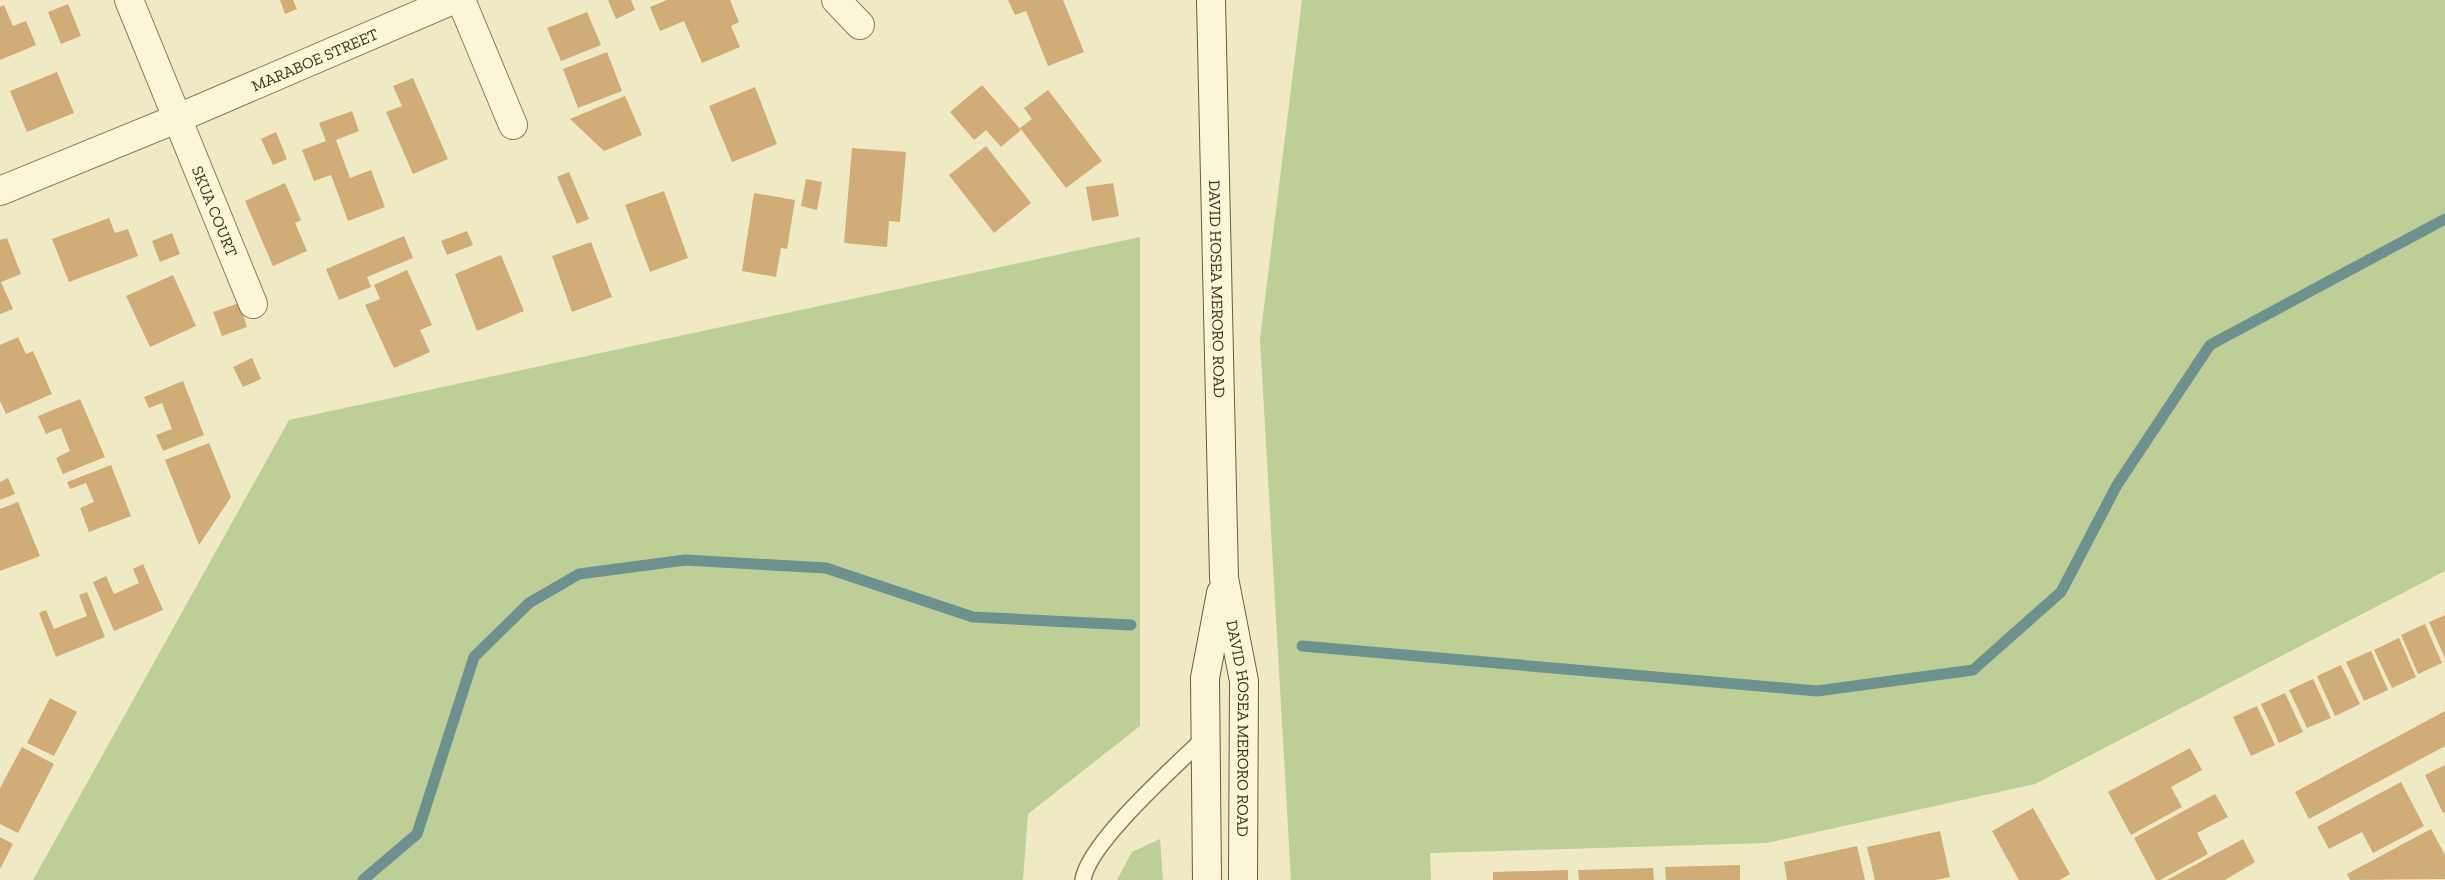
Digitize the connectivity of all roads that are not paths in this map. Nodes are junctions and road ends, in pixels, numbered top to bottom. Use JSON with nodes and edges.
{"nodes":[{"id":1,"x":128,"y":0,"type":"edge"},
{"id":2,"x":453,"y":0,"type":"edge"},
{"id":3,"x":461,"y":0,"type":"edge"},
{"id":4,"x":836,"y":0,"type":"edge"},
{"id":5,"x":1212,"y":0,"type":"edge"},
{"id":6,"x":860,"y":25,"type":"dead end"},
{"id":7,"x":176,"y":119,"type":"junction"},
{"id":8,"x":513,"y":125,"type":"dead end"},
{"id":9,"x":0,"y":191,"type":"edge"},
{"id":10,"x":253,"y":304,"type":"dead end"},
{"id":11,"x":1224,"y":578,"type":"junction"},
{"id":12,"x":1204,"y":738,"type":"junction"},
{"id":13,"x":1084,"y":880,"type":"edge"},
{"id":14,"x":1207,"y":880,"type":"edge"},
{"id":15,"x":1243,"y":880,"type":"edge"}],
"edges":[{"from":1,"to":7,"type":"main road"},
{"from":2,"to":7,"type":"main road","name":"MARABOE STREET"},
{"from":3,"to":8,"type":"main road"},
{"from":4,"to":6,"type":"main road"},
{"from":5,"to":11,"type":"main road","name":"DAVID HOSEA MERORO ROAD"},
{"from":7,"to":9,"type":"main road","name":"MARABOE STREET"},
{"from":7,"to":10,"type":"main road","name":"SKUA COURT"},
{"from":11,"to":12,"type":"main road","name":"DAVID HOSEA MERORO ROAD"},
{"from":11,"to":15,"type":"main road","name":"DAVID HOSEA MERORO ROAD"},
{"from":12,"to":13,"type":"lane"},
{"from":12,"to":14,"type":"main road","name":"DAVID HOSEA MERORO ROAD"}]}
